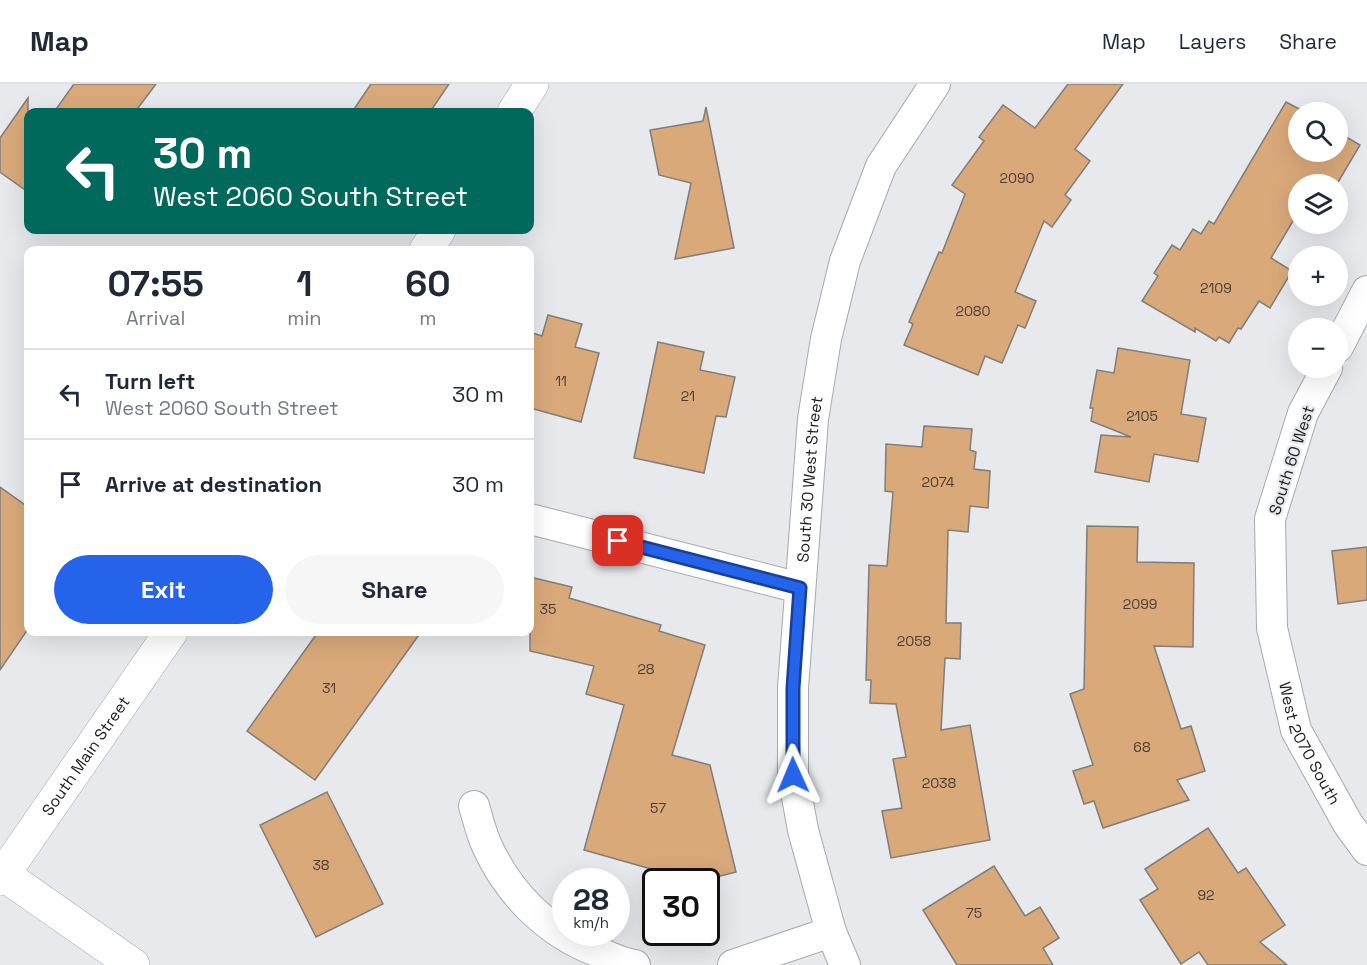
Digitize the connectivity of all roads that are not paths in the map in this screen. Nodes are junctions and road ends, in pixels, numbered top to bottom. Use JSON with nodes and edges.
{"nodes":[{"id":1,"x":532,"y":84,"type":"edge"},
{"id":2,"x":935,"y":84,"type":"edge"},
{"id":3,"x":517,"y":108,"type":"edge"},
{"id":4,"x":1367,"y":291,"type":"edge"},
{"id":5,"x":1348,"y":327,"type":"edge"},
{"id":6,"x":1322,"y":378,"type":"edge"},
{"id":7,"x":534,"y":520,"type":"edge"},
{"id":8,"x":800,"y":588,"type":"junction"},
{"id":9,"x":1272,"y":628,"type":"joint"},
{"id":10,"x":168,"y":636,"type":"edge"},
{"id":11,"x":474,"y":806,"type":"dead end"},
{"id":12,"x":1367,"y":850,"type":"edge"},
{"id":13,"x":1,"y":875,"type":"edge"},
{"id":14,"x":831,"y":932,"type":"junction"},
{"id":15,"x":133,"y":965,"type":"edge"},
{"id":16,"x":635,"y":965,"type":"edge"},
{"id":17,"x":733,"y":965,"type":"edge"},
{"id":18,"x":846,"y":965,"type":"edge"}],
"edges":[{"from":1,"to":3,"type":"street"},
{"from":2,"to":8,"type":"street","name":"South 30 West Street"},
{"from":4,"to":5,"type":"street"},
{"from":6,"to":9,"type":"street","name":"South 60 West"},
{"from":7,"to":8,"type":"street"},
{"from":8,"to":14,"type":"street","name":"South 30 West Street"},
{"from":9,"to":12,"type":"street","name":"West 2070 South"},
{"from":10,"to":13,"type":"street","name":"South Main Street"},
{"from":11,"to":16,"type":"street"},
{"from":13,"to":15,"type":"street"},
{"from":14,"to":17,"type":"street"},
{"from":14,"to":18,"type":"street","name":"South 30 West Street"}]}
